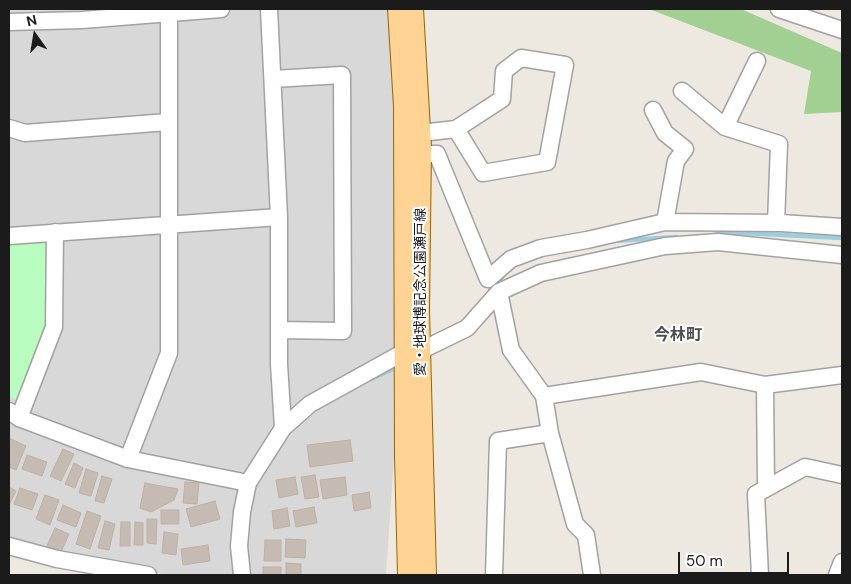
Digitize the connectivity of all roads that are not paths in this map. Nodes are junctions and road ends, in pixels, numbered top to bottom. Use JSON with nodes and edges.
{"nodes":[{"id":1,"x":221,"y":9,"type":"edge"},
{"id":2,"x":269,"y":9,"type":"edge"},
{"id":3,"x":398,"y":9,"type":"edge"},
{"id":4,"x":413,"y":9,"type":"edge"},
{"id":5,"x":780,"y":9,"type":"edge"},
{"id":6,"x":169,"y":13,"type":"junction"},
{"id":7,"x":9,"y":22,"type":"edge"},
{"id":8,"x":842,"y":30,"type":"edge"},
{"id":9,"x":757,"y":61,"type":"dead end"},
{"id":10,"x":273,"y":79,"type":"junction"},
{"id":11,"x":682,"y":91,"type":"dead end"},
{"id":12,"x":653,"y":110,"type":"dead end"},
{"id":13,"x":168,"y":122,"type":"junction"},
{"id":14,"x":725,"y":127,"type":"junction"},
{"id":15,"x":9,"y":128,"type":"edge"},
{"id":16,"x":456,"y":128,"type":"junction"},
{"id":17,"x":421,"y":133,"type":"junction"},
{"id":18,"x":421,"y":154,"type":"junction"},
{"id":19,"x":279,"y":217,"type":"junction"},
{"id":20,"x":665,"y":222,"type":"junction"},
{"id":21,"x":776,"y":223,"type":"junction"},
{"id":22,"x":168,"y":224,"type":"junction"},
{"id":23,"x":842,"y":227,"type":"edge"},
{"id":24,"x":55,"y":232,"type":"junction"},
{"id":25,"x":9,"y":236,"type":"edge"},
{"id":26,"x":842,"y":255,"type":"edge"},
{"id":27,"x":499,"y":292,"type":"junction"},
{"id":28,"x":279,"y":330,"type":"junction"},
{"id":29,"x":413,"y":351,"type":"junction"},
{"id":30,"x":842,"y":375,"type":"edge"},
{"id":31,"x":765,"y":385,"type":"junction"},
{"id":32,"x":544,"y":396,"type":"junction"},
{"id":33,"x":14,"y":415,"type":"edge"},
{"id":34,"x":283,"y":428,"type":"junction"},
{"id":35,"x":550,"y":433,"type":"junction"},
{"id":36,"x":128,"y":459,"type":"junction"},
{"id":37,"x":842,"y":475,"type":"edge"},
{"id":38,"x":248,"y":483,"type":"junction"},
{"id":39,"x":766,"y":487,"type":"junction"},
{"id":40,"x":9,"y":546,"type":"edge"},
{"id":41,"x":842,"y":562,"type":"edge"},
{"id":42,"x":148,"y":575,"type":"edge"},
{"id":43,"x":242,"y":575,"type":"edge"},
{"id":44,"x":408,"y":575,"type":"edge"},
{"id":45,"x":426,"y":575,"type":"edge"},
{"id":46,"x":494,"y":575,"type":"edge"},
{"id":47,"x":592,"y":575,"type":"edge"},
{"id":48,"x":760,"y":575,"type":"edge"},
{"id":49,"x":837,"y":575,"type":"edge"}],
"edges":[{"from":1,"to":6,"type":"street"},
{"from":2,"to":10,"type":"street"},
{"from":3,"to":29,"type":"main road","name":"愛・地球博記念公園瀬戸線"},
{"from":4,"to":17,"type":"main road","name":"愛・地球博記念公園瀬戸線"},
{"from":5,"to":8,"type":"street"},
{"from":6,"to":7,"type":"street"},
{"from":6,"to":13,"type":"street"},
{"from":9,"to":14,"type":"street"},
{"from":10,"to":19,"type":"street"},
{"from":10,"to":28,"type":"street"},
{"from":11,"to":14,"type":"street"},
{"from":12,"to":20,"type":"street"},
{"from":13,"to":15,"type":"street"},
{"from":13,"to":22,"type":"street"},
{"from":14,"to":21,"type":"street"},
{"from":16,"to":16,"type":"street"},
{"from":16,"to":17,"type":"street"},
{"from":17,"to":18,"type":"main road","name":"愛・地球博記念公園瀬戸線"},
{"from":18,"to":20,"type":"street"},
{"from":18,"to":29,"type":"main road","name":"愛・地球博記念公園瀬戸線"},
{"from":19,"to":22,"type":"street"},
{"from":19,"to":28,"type":"street"},
{"from":20,"to":21,"type":"street"},
{"from":21,"to":23,"type":"street"},
{"from":22,"to":24,"type":"street"},
{"from":22,"to":36,"type":"street"},
{"from":24,"to":25,"type":"street"},
{"from":24,"to":33,"type":"street"},
{"from":26,"to":27,"type":"street"},
{"from":27,"to":29,"type":"street"},
{"from":27,"to":32,"type":"street"},
{"from":28,"to":34,"type":"street"},
{"from":29,"to":34,"type":"street"},
{"from":29,"to":44,"type":"main road","name":"愛・地球博記念公園瀬戸線"},
{"from":29,"to":45,"type":"main road","name":"愛・地球博記念公園瀬戸線"},
{"from":30,"to":31,"type":"street"},
{"from":31,"to":32,"type":"street"},
{"from":31,"to":39,"type":"street"},
{"from":32,"to":35,"type":"street"},
{"from":33,"to":36,"type":"street"},
{"from":34,"to":38,"type":"street"},
{"from":35,"to":46,"type":"street"},
{"from":35,"to":47,"type":"street"},
{"from":36,"to":38,"type":"street"},
{"from":37,"to":39,"type":"street"},
{"from":38,"to":43,"type":"street"},
{"from":39,"to":48,"type":"street"},
{"from":40,"to":42,"type":"street"},
{"from":41,"to":49,"type":"street"}]}
